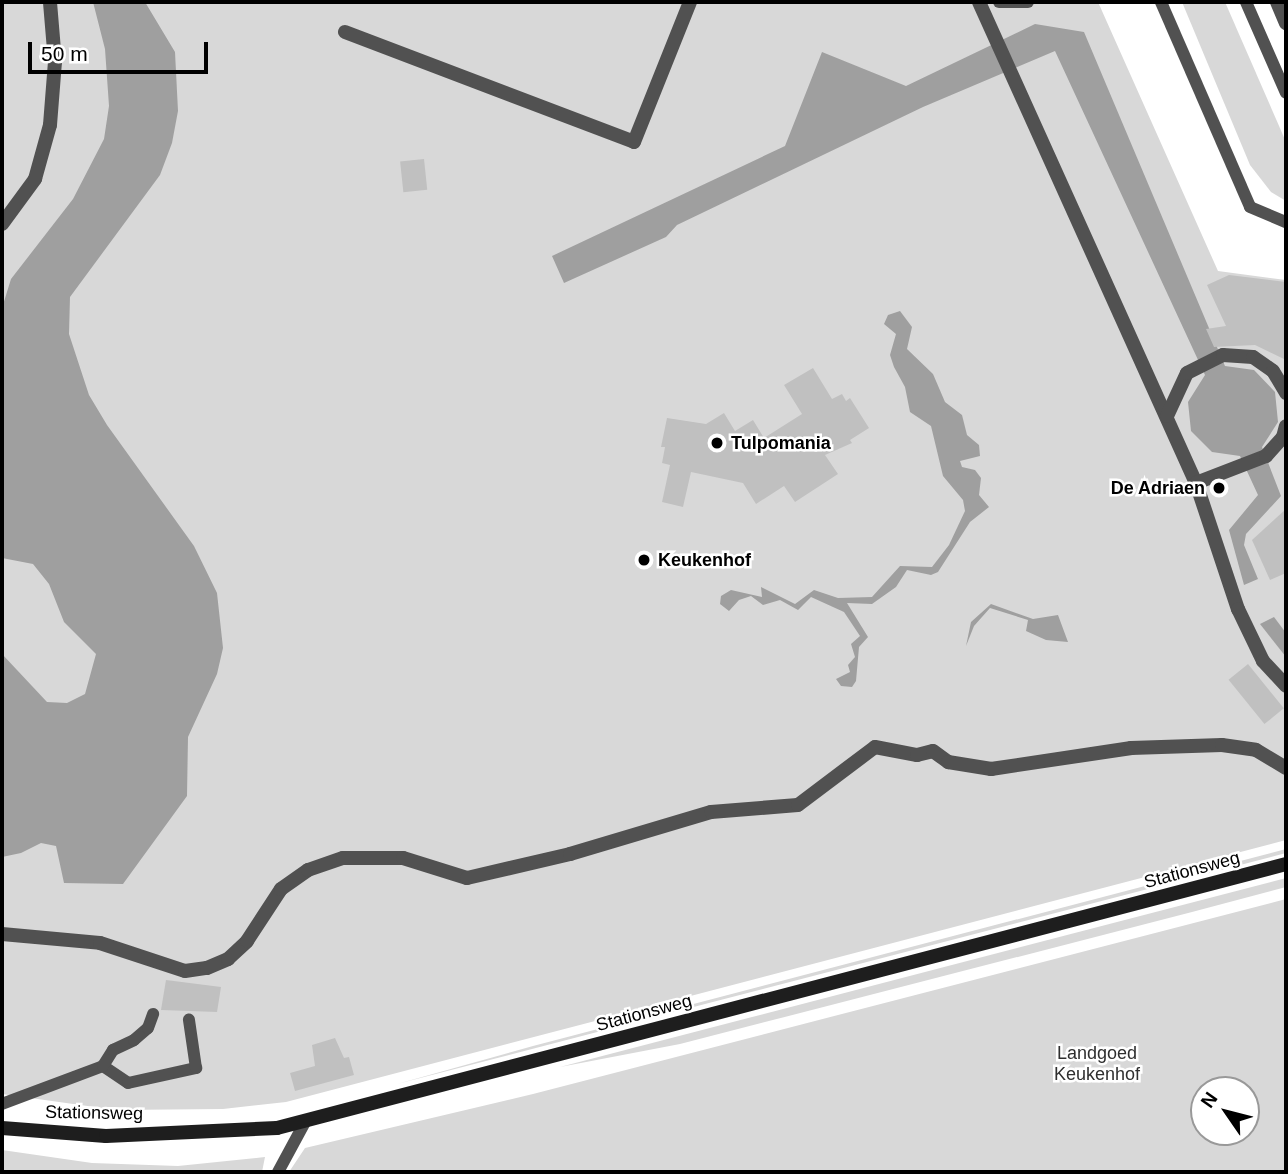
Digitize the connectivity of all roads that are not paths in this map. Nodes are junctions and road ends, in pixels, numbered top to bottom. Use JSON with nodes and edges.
{"nodes":[{"id":1,"x":50,"y":2,"type":"edge"},
{"id":2,"x":690,"y":2,"type":"edge"},
{"id":3,"x":979,"y":2,"type":"edge"},
{"id":4,"x":999,"y":2,"type":"edge"},
{"id":5,"x":1028,"y":2,"type":"edge"},
{"id":6,"x":1161,"y":2,"type":"edge"},
{"id":7,"x":1246,"y":2,"type":"edge"},
{"id":8,"x":1277,"y":2,"type":"edge"},
{"id":9,"x":1286,"y":23,"type":"edge"},
{"id":10,"x":345,"y":32,"type":"dead end"},
{"id":11,"x":1286,"y":93,"type":"edge"},
{"id":12,"x":1286,"y":222,"type":"edge"},
{"id":13,"x":2,"y":224,"type":"edge"},
{"id":14,"x":1286,"y":393,"type":"edge"},
{"id":15,"x":1167,"y":416,"type":"junction"},
{"id":16,"x":1286,"y":426,"type":"edge"},
{"id":17,"x":1196,"y":482,"type":"junction"},
{"id":18,"x":1286,"y":686,"type":"edge"},
{"id":19,"x":1286,"y":768,"type":"edge"},
{"id":20,"x":1286,"y":864,"type":"edge"},
{"id":21,"x":2,"y":934,"type":"edge"},
{"id":22,"x":153,"y":1014,"type":"dead end"},
{"id":23,"x":189,"y":1020,"type":"dead end"},
{"id":24,"x":103,"y":1066,"type":"junction"},
{"id":25,"x":2,"y":1104,"type":"edge"},
{"id":26,"x":305,"y":1122,"type":"junction"},
{"id":27,"x":2,"y":1128,"type":"edge"},
{"id":28,"x":278,"y":1172,"type":"edge"}],
"edges":[{"from":1,"to":13,"type":"street"},
{"from":2,"to":10,"type":"street"},
{"from":3,"to":15,"type":"street"},
{"from":4,"to":5,"type":"lane"},
{"from":6,"to":12,"type":"lane"},
{"from":7,"to":11,"type":"lane"},
{"from":8,"to":9,"type":"street"},
{"from":14,"to":15,"type":"street"},
{"from":15,"to":17,"type":"street"},
{"from":16,"to":17,"type":"street"},
{"from":17,"to":18,"type":"street"},
{"from":19,"to":21,"type":"street"},
{"from":20,"to":26,"type":"main road","name":"Stationsweg"},
{"from":22,"to":24,"type":"lane"},
{"from":23,"to":24,"type":"lane"},
{"from":24,"to":25,"type":"lane"},
{"from":26,"to":27,"type":"main road","name":"Stationsweg"},
{"from":26,"to":28,"type":"lane"}]}
